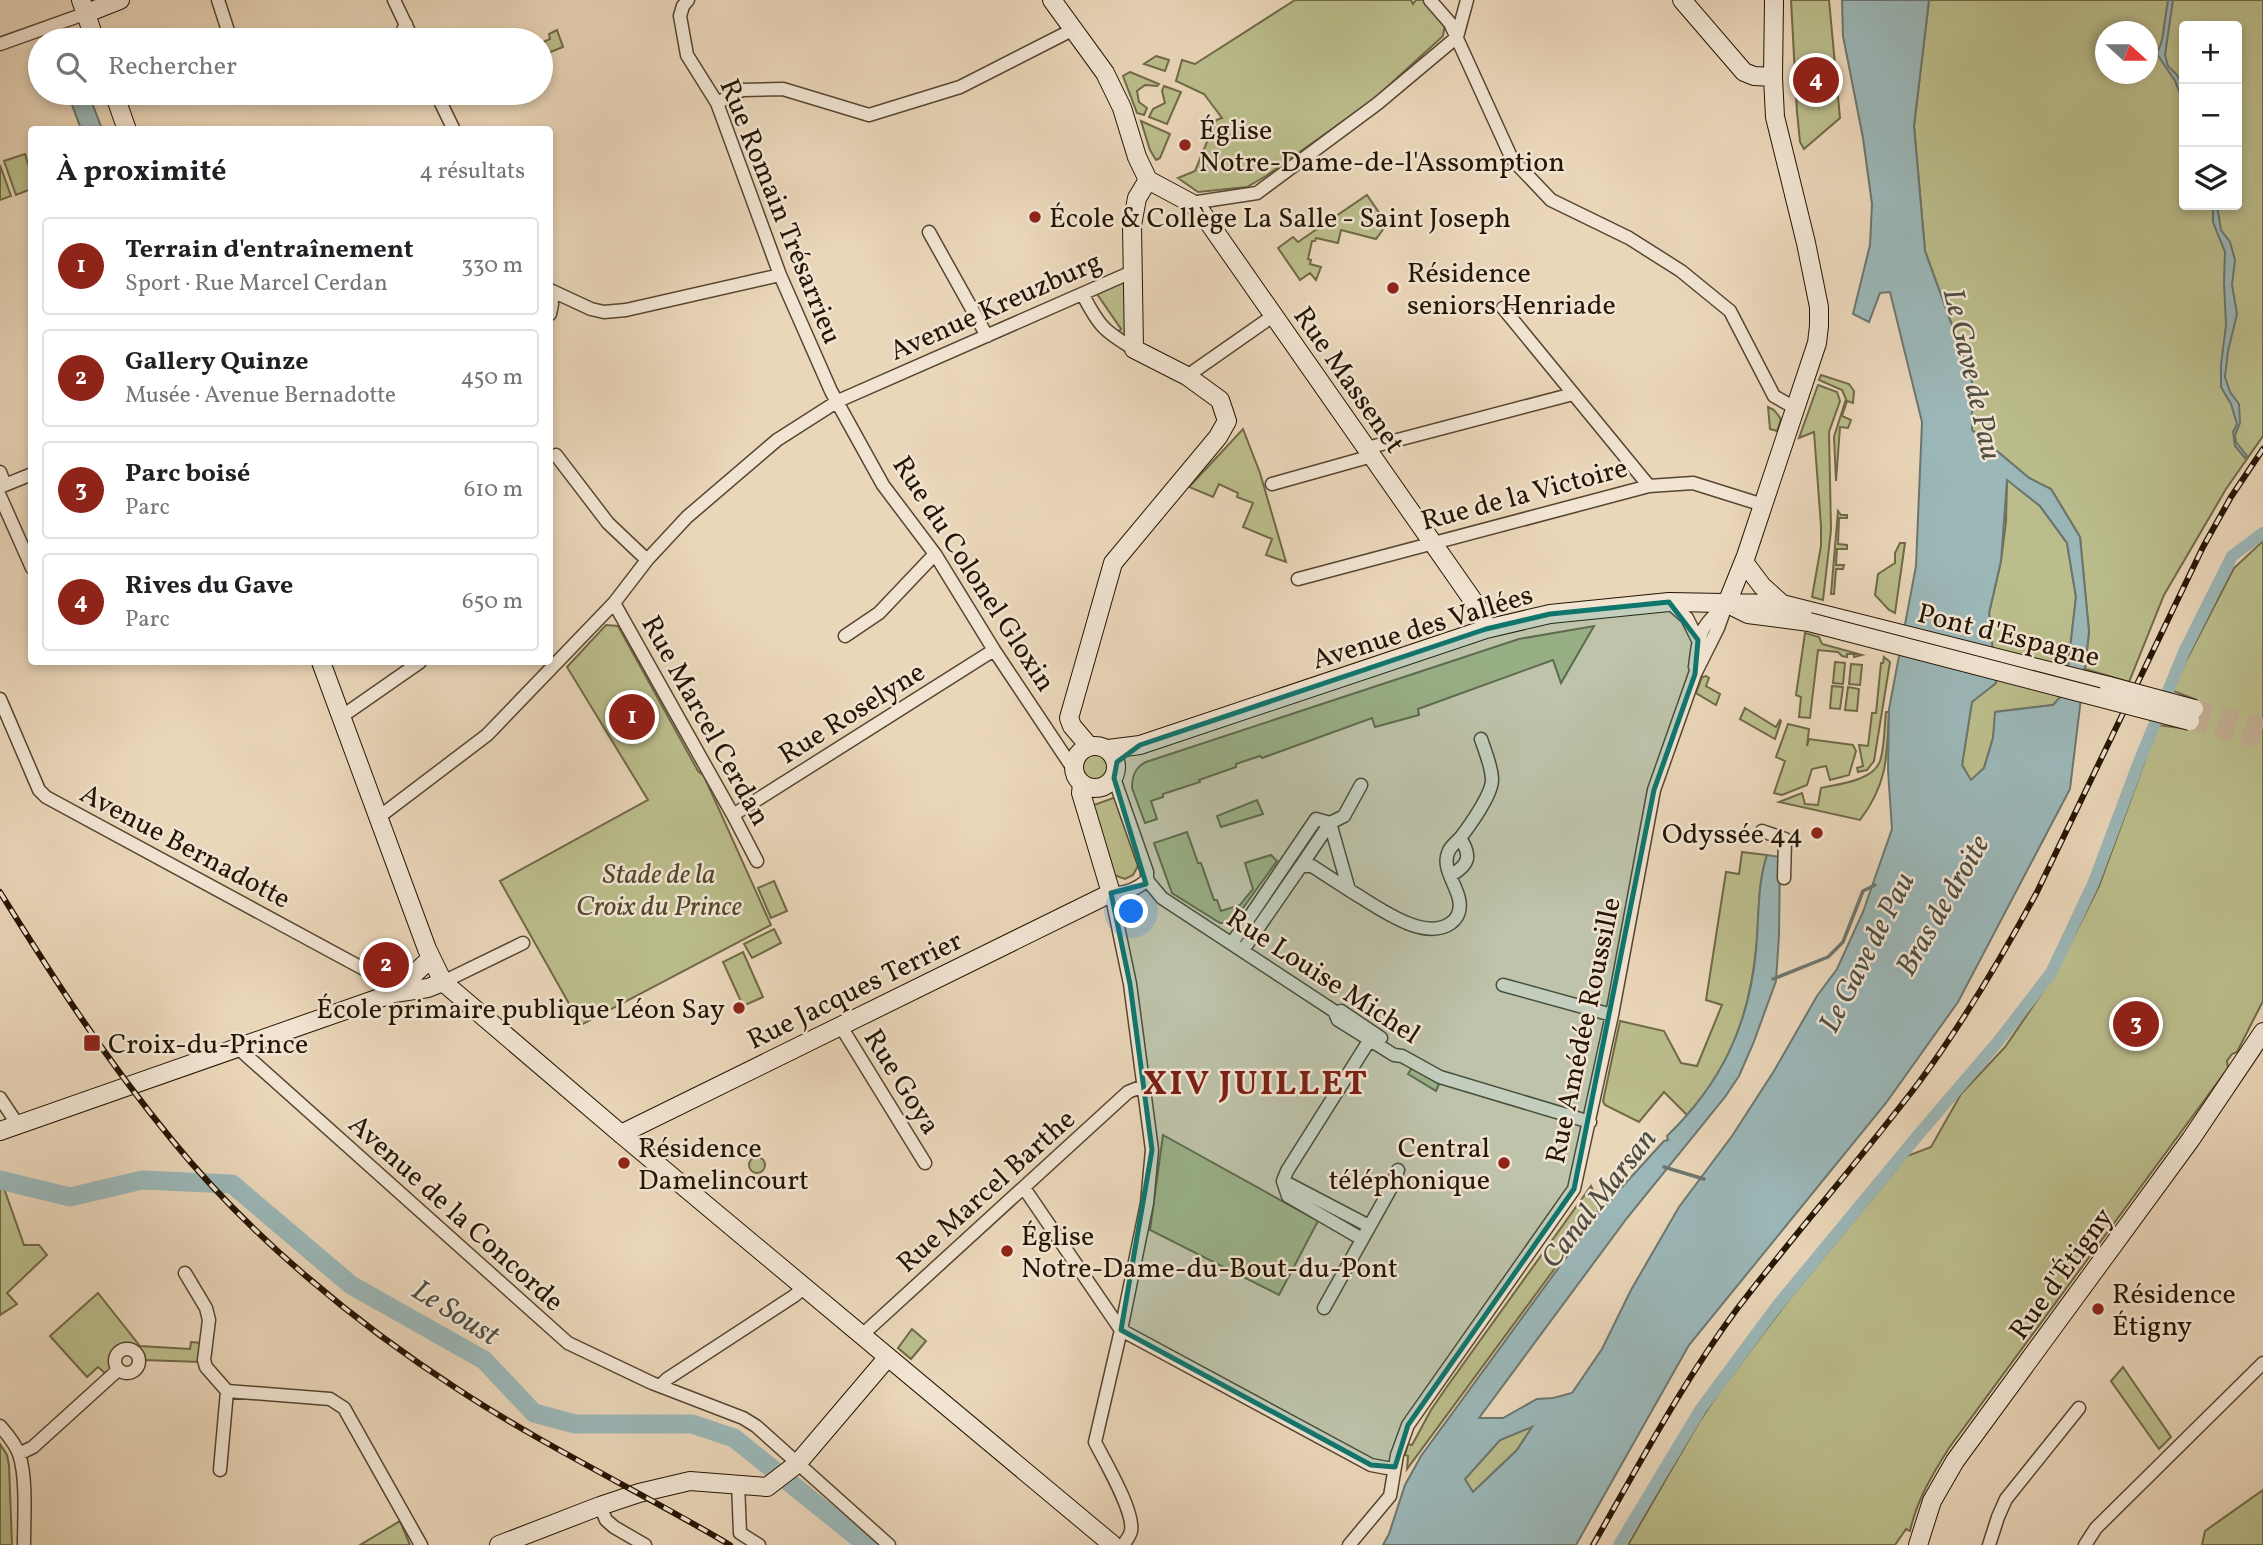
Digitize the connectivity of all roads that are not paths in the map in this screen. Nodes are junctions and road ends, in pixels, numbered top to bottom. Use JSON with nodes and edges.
{"nodes":[{"id":1,"x":120,"y":0,"type":"edge"},
{"id":2,"x":218,"y":0,"type":"edge"},
{"id":3,"x":394,"y":0,"type":"edge"},
{"id":4,"x":688,"y":0,"type":"edge"},
{"id":5,"x":1052,"y":0,"type":"edge"},
{"id":6,"x":1430,"y":0,"type":"edge"},
{"id":7,"x":1467,"y":0,"type":"edge"},
{"id":8,"x":1682,"y":0,"type":"edge"},
{"id":9,"x":1776,"y":0,"type":"edge"},
{"id":10,"x":84,"y":7,"type":"edge"},
{"id":11,"x":406,"y":24,"type":"junction"},
{"id":12,"x":42,"y":28,"type":"edge"},
{"id":13,"x":91,"y":28,"type":"edge"},
{"id":14,"x":227,"y":28,"type":"edge"},
{"id":15,"x":404,"y":28,"type":"edge"},
{"id":16,"x":408,"y":28,"type":"edge"},
{"id":17,"x":1072,"y":30,"type":"junction"},
{"id":18,"x":28,"y":33,"type":"edge"},
{"id":19,"x":1457,"y":37,"type":"junction"},
{"id":20,"x":0,"y":44,"type":"edge"},
{"id":21,"x":1773,"y":77,"type":"junction"},
{"id":22,"x":1786,"y":94,"type":"junction"},
{"id":23,"x":717,"y":103,"type":"junction"},
{"id":24,"x":118,"y":105,"type":"edge"},
{"id":25,"x":442,"y":105,"type":"edge"},
{"id":26,"x":126,"y":126,"type":"edge"},
{"id":27,"x":452,"y":126,"type":"edge"},
{"id":28,"x":1789,"y":172,"type":"junction"},
{"id":29,"x":1147,"y":180,"type":"junction"},
{"id":30,"x":1191,"y":203,"type":"junction"},
{"id":31,"x":929,"y":232,"type":"dead end"},
{"id":32,"x":1134,"y":271,"type":"junction"},
{"id":33,"x":780,"y":275,"type":"junction"},
{"id":34,"x":553,"y":291,"type":"edge"},
{"id":35,"x":1083,"y":295,"type":"junction"},
{"id":36,"x":1503,"y":308,"type":"dead end"},
{"id":37,"x":1273,"y":316,"type":"junction"},
{"id":38,"x":987,"y":336,"type":"junction"},
{"id":39,"x":1134,"y":349,"type":"junction"},
{"id":40,"x":1187,"y":376,"type":"junction"},
{"id":41,"x":1573,"y":394,"type":"junction"},
{"id":42,"x":838,"y":401,"type":"junction"},
{"id":43,"x":1795,"y":408,"type":"junction"},
{"id":44,"x":1370,"y":452,"type":"junction"},
{"id":45,"x":556,"y":455,"type":"dead end"},
{"id":46,"x":0,"y":472,"type":"edge"},
{"id":47,"x":28,"y":476,"type":"edge"},
{"id":48,"x":1272,"y":484,"type":"dead end"},
{"id":49,"x":1649,"y":486,"type":"junction"},
{"id":50,"x":2,"y":489,"type":"edge"},
{"id":51,"x":1763,"y":505,"type":"junction"},
{"id":52,"x":1432,"y":543,"type":"junction"},
{"id":53,"x":935,"y":554,"type":"junction"},
{"id":54,"x":28,"y":557,"type":"edge"},
{"id":55,"x":647,"y":560,"type":"junction"},
{"id":56,"x":1744,"y":562,"type":"junction"},
{"id":57,"x":1298,"y":579,"type":"dead end"},
{"id":58,"x":1669,"y":601,"type":"junction"},
{"id":59,"x":614,"y":603,"type":"junction"},
{"id":60,"x":1727,"y":603,"type":"junction"},
{"id":61,"x":1782,"y":604,"type":"junction"},
{"id":62,"x":1810,"y":617,"type":"junction"},
{"id":63,"x":1486,"y":629,"type":"junction"},
{"id":64,"x":845,"y":636,"type":"dead end"},
{"id":65,"x":1698,"y":639,"type":"junction"},
{"id":66,"x":994,"y":650,"type":"junction"},
{"id":67,"x":322,"y":665,"type":"edge"},
{"id":68,"x":417,"y":665,"type":"edge"},
{"id":69,"x":1695,"y":674,"type":"junction"},
{"id":70,"x":0,"y":699,"type":"edge"},
{"id":71,"x":2192,"y":715,"type":"tunnel mouth"},
{"id":72,"x":341,"y":717,"type":"junction"},
{"id":73,"x":1481,"y":738,"type":"dead end"},
{"id":74,"x":1089,"y":746,"type":"junction"},
{"id":75,"x":1113,"y":763,"type":"junction"},
{"id":76,"x":1078,"y":777,"type":"junction"},
{"id":77,"x":1361,"y":785,"type":"dead end"},
{"id":78,"x":733,"y":815,"type":"junction"},
{"id":79,"x":379,"y":817,"type":"junction"},
{"id":80,"x":1330,"y":823,"type":"junction"},
{"id":81,"x":1762,"y":831,"type":"dead end"},
{"id":82,"x":1460,"y":838,"type":"junction"},
{"id":83,"x":757,"y":861,"type":"dead end"},
{"id":84,"x":1301,"y":866,"type":"junction"},
{"id":85,"x":1451,"y":875,"type":"junction"},
{"id":86,"x":1784,"y":878,"type":"dead end"},
{"id":87,"x":1143,"y":883,"type":"junction"},
{"id":88,"x":1349,"y":890,"type":"junction"},
{"id":89,"x":1111,"y":893,"type":"junction"},
{"id":90,"x":523,"y":943,"type":"dead end"},
{"id":91,"x":1238,"y":947,"type":"junction"},
{"id":92,"x":431,"y":958,"type":"junction"},
{"id":93,"x":443,"y":982,"type":"junction"},
{"id":94,"x":1503,"y":985,"type":"dead end"},
{"id":95,"x":394,"y":993,"type":"junction"},
{"id":96,"x":1612,"y":1015,"type":"junction"},
{"id":97,"x":840,"y":1025,"type":"junction"},
{"id":98,"x":2262,"y":1032,"type":"edge"},
{"id":99,"x":1372,"y":1037,"type":"junction"},
{"id":100,"x":238,"y":1048,"type":"junction"},
{"id":101,"x":1143,"y":1086,"type":"junction"},
{"id":102,"x":0,"y":1098,"type":"edge"},
{"id":103,"x":1590,"y":1122,"type":"junction"},
{"id":104,"x":18,"y":1125,"type":"junction"},
{"id":105,"x":0,"y":1131,"type":"edge"},
{"id":106,"x":621,"y":1134,"type":"junction"},
{"id":107,"x":925,"y":1163,"type":"dead end"},
{"id":108,"x":1398,"y":1170,"type":"dead end"},
{"id":109,"x":1283,"y":1181,"type":"junction"},
{"id":110,"x":1024,"y":1188,"type":"junction"},
{"id":111,"x":1369,"y":1226,"type":"junction"},
{"id":112,"x":1362,"y":1238,"type":"junction"},
{"id":113,"x":185,"y":1273,"type":"dead end"},
{"id":114,"x":804,"y":1287,"type":"junction"},
{"id":115,"x":1324,"y":1308,"type":"dead end"},
{"id":116,"x":1121,"y":1330,"type":"junction"},
{"id":117,"x":862,"y":1335,"type":"junction"},
{"id":118,"x":888,"y":1357,"type":"junction"},
{"id":119,"x":2263,"y":1363,"type":"edge"},
{"id":120,"x":118,"y":1370,"type":"dead end"},
{"id":121,"x":660,"y":1386,"type":"junction"},
{"id":122,"x":227,"y":1391,"type":"junction"},
{"id":123,"x":2080,"y":1408,"type":"dead end"},
{"id":124,"x":0,"y":1426,"type":"edge"},
{"id":125,"x":19,"y":1454,"type":"junction"},
{"id":126,"x":794,"y":1467,"type":"junction"},
{"id":127,"x":1395,"y":1467,"type":"junction"},
{"id":128,"x":220,"y":1470,"type":"dead end"},
{"id":129,"x":738,"y":1483,"type":"junction"},
{"id":130,"x":600,"y":1506,"type":"junction"},
{"id":131,"x":1923,"y":1544,"type":"edge"},
{"id":132,"x":24,"y":1545,"type":"edge"},
{"id":133,"x":421,"y":1545,"type":"edge"},
{"id":134,"x":499,"y":1545,"type":"edge"},
{"id":135,"x":645,"y":1545,"type":"edge"},
{"id":136,"x":759,"y":1545,"type":"edge"},
{"id":137,"x":889,"y":1545,"type":"edge"},
{"id":138,"x":1113,"y":1545,"type":"edge"},
{"id":139,"x":1123,"y":1545,"type":"edge"},
{"id":140,"x":1349,"y":1545,"type":"edge"},
{"id":141,"x":1989,"y":1545,"type":"edge"},
{"id":142,"x":2085,"y":1545,"type":"edge"}],
"edges":[{"from":1,"to":10,"type":"street"},
{"from":2,"to":14,"type":"street"},
{"from":3,"to":11,"type":"street"},
{"from":4,"to":23,"type":"street","name":"Rue Romain Trésarrieu"},
{"from":5,"to":17,"type":"street"},
{"from":6,"to":19,"type":"street"},
{"from":7,"to":19,"type":"street"},
{"from":8,"to":21,"type":"street"},
{"from":9,"to":21,"type":"street"},
{"from":9,"to":22,"type":"street"},
{"from":10,"to":12,"type":"street"},
{"from":10,"to":13,"type":"street"},
{"from":11,"to":15,"type":"street"},
{"from":11,"to":16,"type":"street"},
{"from":17,"to":23,"type":"street"},
{"from":17,"to":29,"type":"street"},
{"from":18,"to":20,"type":"street"},
{"from":19,"to":30,"type":"street"},
{"from":19,"to":43,"type":"street"},
{"from":21,"to":22,"type":"street"},
{"from":21,"to":28,"type":"street"},
{"from":22,"to":28,"type":"street"},
{"from":23,"to":33,"type":"street","name":"Rue Romain Trésarrieu"},
{"from":24,"to":26,"type":"street"},
{"from":25,"to":27,"type":"street"},
{"from":28,"to":43,"type":"street"},
{"from":29,"to":30,"type":"street","name":"Rue Massenet"},
{"from":29,"to":32,"type":"street"},
{"from":30,"to":37,"type":"street","name":"Rue Massenet"},
{"from":31,"to":38,"type":"street"},
{"from":32,"to":35,"type":"street","name":"Avenue Kreuzburg"},
{"from":32,"to":39,"type":"street"},
{"from":33,"to":34,"type":"street"},
{"from":33,"to":42,"type":"street","name":"Rue Romain Trésarrieu"},
{"from":35,"to":38,"type":"street","name":"Avenue Kreuzburg"},
{"from":35,"to":39,"type":"street"},
{"from":36,"to":41,"type":"street"},
{"from":37,"to":40,"type":"street"},
{"from":37,"to":44,"type":"street","name":"Rue Massenet"},
{"from":38,"to":42,"type":"street","name":"Avenue Kreuzburg"},
{"from":39,"to":40,"type":"street"},
{"from":40,"to":74,"type":"street"},
{"from":41,"to":44,"type":"street"},
{"from":41,"to":49,"type":"street"},
{"from":42,"to":53,"type":"street","name":"Rue du Colonel Gloxin"},
{"from":42,"to":55,"type":"street","name":"Avenue Kreuzburg"},
{"from":43,"to":51,"type":"street"},
{"from":44,"to":48,"type":"street"},
{"from":44,"to":52,"type":"street","name":"Rue Massenet"},
{"from":45,"to":55,"type":"street"},
{"from":46,"to":50,"type":"street"},
{"from":47,"to":50,"type":"street"},
{"from":49,"to":51,"type":"street","name":"Rue de la Victoire"},
{"from":49,"to":52,"type":"street","name":"Rue de la Victoire"},
{"from":50,"to":54,"type":"street"},
{"from":51,"to":56,"type":"street"},
{"from":52,"to":57,"type":"street","name":"Rue de la Victoire"},
{"from":52,"to":63,"type":"street","name":"Rue Massenet"},
{"from":53,"to":64,"type":"street"},
{"from":53,"to":66,"type":"street","name":"Rue du Colonel Gloxin"},
{"from":55,"to":59,"type":"street","name":"Avenue Kreuzburg"},
{"from":56,"to":60,"type":"street"},
{"from":56,"to":61,"type":"street"},
{"from":58,"to":60,"type":"street","name":"Avenue des Vallées"},
{"from":58,"to":63,"type":"street","name":"Avenue des Vallées"},
{"from":58,"to":65,"type":"street"},
{"from":59,"to":78,"type":"street","name":"Rue Marcel Cerdan"},
{"from":59,"to":79,"type":"street","name":"Avenue Kreuzburg"},
{"from":60,"to":61,"type":"street","name":"Avenue des Vallées"},
{"from":60,"to":62,"type":"street","name":"Avenue des Vallées"},
{"from":60,"to":65,"type":"street"},
{"from":60,"to":69,"type":"street","name":"Rue Amédée Roussille"},
{"from":61,"to":62,"type":"street","name":"Avenue des Vallées"},
{"from":62,"to":71,"type":"street","name":"Pont d'Espagne","bridge":true},
{"from":63,"to":75,"type":"street","name":"Avenue des Vallées"},
{"from":65,"to":69,"type":"street","name":"Rue Amédée Roussille"},
{"from":66,"to":76,"type":"street","name":"Rue du Colonel Gloxin"},
{"from":66,"to":78,"type":"street","name":"Rue Roselyne"},
{"from":67,"to":72,"type":"street"},
{"from":68,"to":72,"type":"street"},
{"from":69,"to":96,"type":"street","name":"Rue Amédée Roussille"},
{"from":70,"to":95,"type":"street","name":"Avenue Bernadotte"},
{"from":72,"to":79,"type":"street"},
{"from":73,"to":82,"type":"street"},
{"from":74,"to":75,"type":"street"},
{"from":74,"to":76,"type":"street"},
{"from":75,"to":76,"type":"street"},
{"from":75,"to":87,"type":"street"},
{"from":76,"to":89,"type":"street","name":"Rue du Colonel Gloxin"},
{"from":77,"to":80,"type":"street"},
{"from":78,"to":83,"type":"street","name":"Rue Marcel Cerdan"},
{"from":79,"to":92,"type":"street"},
{"from":80,"to":84,"type":"street"},
{"from":80,"to":88,"type":"street"},
{"from":80,"to":91,"type":"street"},
{"from":81,"to":86,"type":"street"},
{"from":82,"to":85,"type":"street"},
{"from":82,"to":85,"type":"street"},
{"from":84,"to":88,"type":"street"},
{"from":84,"to":91,"type":"street"},
{"from":85,"to":88,"type":"street"},
{"from":87,"to":89,"type":"street"},
{"from":87,"to":91,"type":"street","name":"Rue Louise Michel"},
{"from":89,"to":97,"type":"street","name":"Rue Jacques Terrier"},
{"from":89,"to":101,"type":"street","name":"Rue du Colonel Gloxin"},
{"from":90,"to":93,"type":"street"},
{"from":91,"to":99,"type":"street","name":"Rue Louise Michel"},
{"from":92,"to":93,"type":"street"},
{"from":92,"to":95,"type":"street"},
{"from":93,"to":95,"type":"street"},
{"from":93,"to":106,"type":"street"},
{"from":94,"to":96,"type":"street"},
{"from":95,"to":100,"type":"street"},
{"from":96,"to":103,"type":"street","name":"Rue Amédée Roussille"},
{"from":97,"to":106,"type":"street","name":"Rue Jacques Terrier"},
{"from":97,"to":107,"type":"street","name":"Rue Goya"},
{"from":98,"to":131,"type":"street","name":"Rue d'Étigny"},
{"from":99,"to":103,"type":"street","name":"Rue Louise Michel"},
{"from":99,"to":109,"type":"street"},
{"from":100,"to":104,"type":"street"},
{"from":100,"to":121,"type":"street","name":"Avenue de la Concorde"},
{"from":101,"to":110,"type":"street","name":"Rue Marcel Barthe"},
{"from":101,"to":116,"type":"street","name":"Rue du Colonel Gloxin"},
{"from":102,"to":104,"type":"street"},
{"from":103,"to":127,"type":"street","name":"Rue Amédée Roussille"},
{"from":104,"to":105,"type":"street"},
{"from":106,"to":114,"type":"street"},
{"from":108,"to":111,"type":"street"},
{"from":109,"to":111,"type":"street"},
{"from":109,"to":112,"type":"street"},
{"from":110,"to":116,"type":"street"},
{"from":110,"to":117,"type":"street","name":"Rue Marcel Barthe"},
{"from":111,"to":112,"type":"street"},
{"from":112,"to":115,"type":"street"},
{"from":113,"to":122,"type":"street"},
{"from":114,"to":117,"type":"street"},
{"from":114,"to":121,"type":"street"},
{"from":116,"to":127,"type":"street"},
{"from":116,"to":139,"type":"street","name":"Rue du Colonel Gloxin"},
{"from":117,"to":118,"type":"street"},
{"from":118,"to":126,"type":"street"},
{"from":118,"to":138,"type":"street"},
{"from":119,"to":142,"type":"street"},
{"from":120,"to":125,"type":"street"},
{"from":121,"to":126,"type":"street","name":"Avenue de la Concorde"},
{"from":122,"to":128,"type":"street"},
{"from":122,"to":133,"type":"street"},
{"from":123,"to":141,"type":"street"},
{"from":124,"to":125,"type":"street"},
{"from":125,"to":132,"type":"street"},
{"from":126,"to":129,"type":"street"},
{"from":126,"to":137,"type":"street","name":"Avenue de la Concorde"},
{"from":127,"to":140,"type":"street","name":"Rue Amédée Roussille"},
{"from":129,"to":130,"type":"street"},
{"from":129,"to":136,"type":"street"},
{"from":130,"to":134,"type":"street"},
{"from":130,"to":135,"type":"street"}]}
